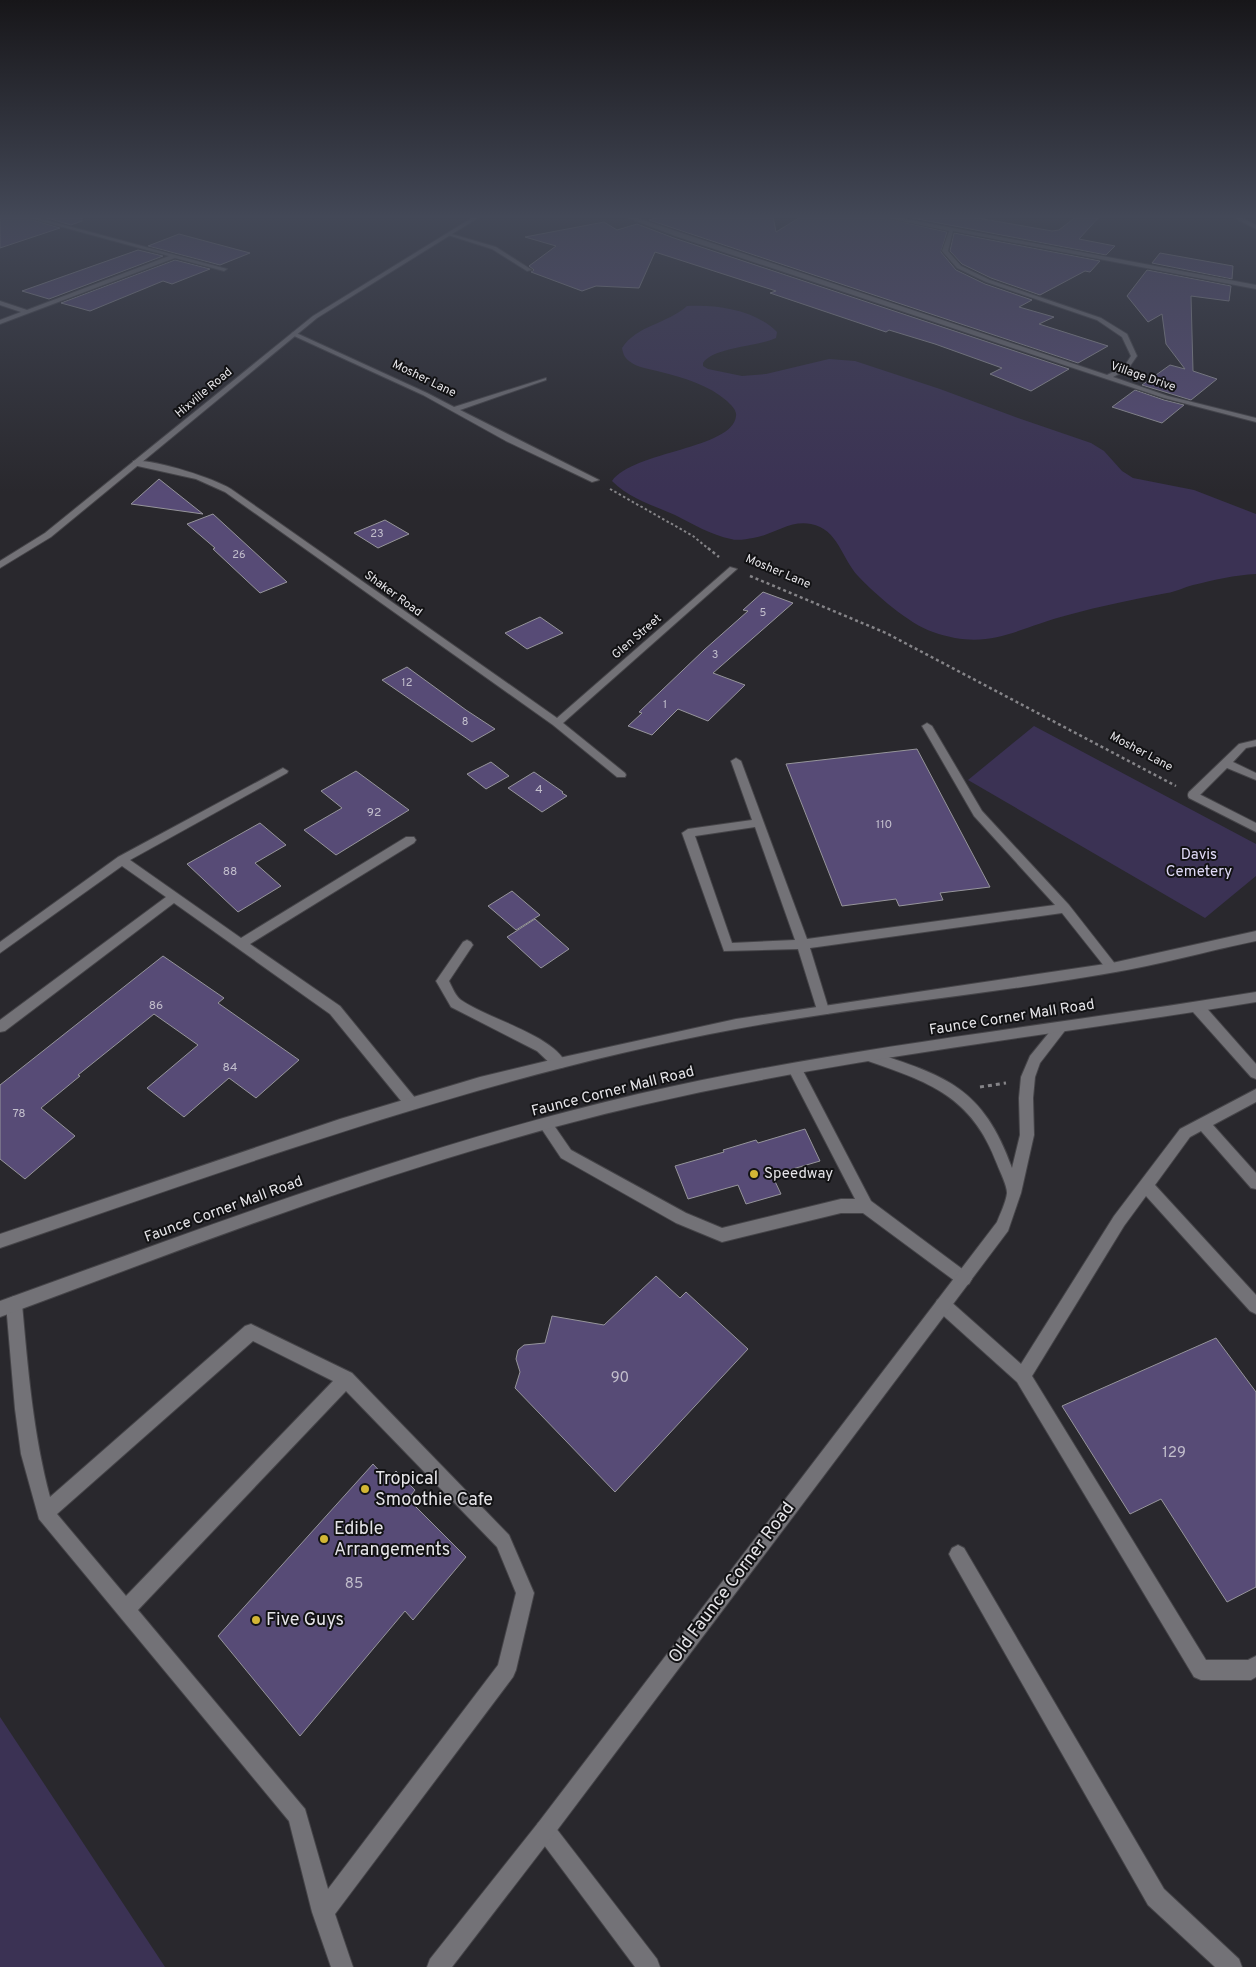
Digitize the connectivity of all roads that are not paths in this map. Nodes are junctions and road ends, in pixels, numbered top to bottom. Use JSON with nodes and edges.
{"nodes":[{"id":1,"x":14,"y":308,"type":"edge"},
{"id":2,"x":38,"y":308,"type":"edge"},
{"id":3,"x":330,"y":308,"type":"edge"},
{"id":4,"x":895,"y":308,"type":"edge"},
{"id":5,"x":1067,"y":308,"type":"edge"},
{"id":6,"x":27,"y":312,"type":"junction"},
{"id":7,"x":0,"y":322,"type":"edge"},
{"id":8,"x":294,"y":334,"type":"junction"},
{"id":9,"x":1110,"y":377,"type":"junction"},
{"id":10,"x":544,"y":379,"type":"dead end"},
{"id":11,"x":455,"y":409,"type":"junction"},
{"id":12,"x":1256,"y":420,"type":"edge"},
{"id":13,"x":136,"y":463,"type":"junction"},
{"id":14,"x":594,"y":480,"type":"road end"},
{"id":15,"x":0,"y":565,"type":"edge"},
{"id":16,"x":733,"y":569,"type":"road end"},
{"id":17,"x":557,"y":723,"type":"junction"},
{"id":18,"x":927,"y":726,"type":"dead end"},
{"id":19,"x":1256,"y":743,"type":"edge"},
{"id":20,"x":736,"y":761,"type":"dead end"},
{"id":21,"x":1226,"y":763,"type":"junction"},
{"id":22,"x":283,"y":771,"type":"dead end"},
{"id":23,"x":621,"y":775,"type":"dead end"},
{"id":24,"x":1256,"y":777,"type":"edge"},
{"id":25,"x":758,"y":823,"type":"junction"},
{"id":26,"x":1256,"y":828,"type":"edge"},
{"id":27,"x":410,"y":840,"type":"dead end"},
{"id":28,"x":122,"y":860,"type":"junction"},
{"id":29,"x":174,"y":897,"type":"junction"},
{"id":30,"x":1065,"y":908,"type":"junction"},
{"id":31,"x":1256,"y":936,"type":"edge"},
{"id":32,"x":241,"y":944,"type":"junction"},
{"id":33,"x":803,"y":944,"type":"junction"},
{"id":34,"x":467,"y":945,"type":"dead end"},
{"id":35,"x":0,"y":948,"type":"edge"},
{"id":36,"x":1112,"y":968,"type":"junction"},
{"id":37,"x":1256,"y":997,"type":"edge"},
{"id":38,"x":1198,"y":1008,"type":"junction"},
{"id":39,"x":823,"y":1010,"type":"junction"},
{"id":40,"x":0,"y":1027,"type":"edge"},
{"id":41,"x":1061,"y":1028,"type":"junction"},
{"id":42,"x":870,"y":1056,"type":"junction"},
{"id":43,"x":559,"y":1063,"type":"junction"},
{"id":44,"x":795,"y":1069,"type":"junction"},
{"id":45,"x":1256,"y":1073,"type":"edge"},
{"id":46,"x":1256,"y":1095,"type":"edge"},
{"id":47,"x":411,"y":1103,"type":"junction"},
{"id":48,"x":1203,"y":1123,"type":"junction"},
{"id":49,"x":546,"y":1125,"type":"junction"},
{"id":50,"x":1256,"y":1183,"type":"edge"},
{"id":51,"x":1146,"y":1185,"type":"junction"},
{"id":52,"x":1014,"y":1193,"type":"junction"},
{"id":53,"x":866,"y":1206,"type":"junction"},
{"id":54,"x":0,"y":1241,"type":"edge"},
{"id":55,"x":964,"y":1279,"type":"junction"},
{"id":56,"x":943,"y":1305,"type":"junction"},
{"id":57,"x":1256,"y":1306,"type":"edge"},
{"id":58,"x":7,"y":1307,"type":"edge"},
{"id":59,"x":1022,"y":1376,"type":"junction"},
{"id":60,"x":346,"y":1379,"type":"junction"},
{"id":61,"x":45,"y":1514,"type":"junction"},
{"id":62,"x":958,"y":1554,"type":"dead end"},
{"id":63,"x":126,"y":1609,"type":"junction"},
{"id":64,"x":1254,"y":1669,"type":"edge"},
{"id":65,"x":545,"y":1830,"type":"junction"},
{"id":66,"x":323,"y":1912,"type":"junction"},
{"id":67,"x":342,"y":1967,"type":"edge"},
{"id":68,"x":438,"y":1967,"type":"edge"},
{"id":69,"x":648,"y":1967,"type":"edge"},
{"id":70,"x":1231,"y":1967,"type":"edge"}],
"edges":[{"from":1,"to":6,"type":"street"},
{"from":2,"to":6,"type":"street"},
{"from":3,"to":8,"type":"street","name":"Hixville Road"},
{"from":4,"to":9,"type":"street","name":"Village Drive"},
{"from":5,"to":9,"type":"street"},
{"from":6,"to":7,"type":"street"},
{"from":8,"to":11,"type":"street","name":"Mosher Lane"},
{"from":8,"to":13,"type":"street","name":"Hixville Road"},
{"from":9,"to":12,"type":"street","name":"Village Drive"},
{"from":10,"to":11,"type":"street"},
{"from":11,"to":14,"type":"street","name":"Mosher Lane"},
{"from":13,"to":15,"type":"street","name":"Hixville Road"},
{"from":13,"to":17,"type":"street","name":"Shaker Road"},
{"from":16,"to":17,"type":"street","name":"Glen Street"},
{"from":17,"to":23,"type":"street","name":"Shaker Road"},
{"from":18,"to":30,"type":"street"},
{"from":19,"to":21,"type":"street"},
{"from":20,"to":25,"type":"street"},
{"from":21,"to":24,"type":"street"},
{"from":21,"to":26,"type":"street"},
{"from":22,"to":28,"type":"street"},
{"from":25,"to":33,"type":"street"},
{"from":25,"to":33,"type":"street"},
{"from":27,"to":32,"type":"street"},
{"from":28,"to":29,"type":"street"},
{"from":28,"to":35,"type":"street"},
{"from":29,"to":32,"type":"street"},
{"from":29,"to":40,"type":"street"},
{"from":30,"to":33,"type":"street"},
{"from":30,"to":36,"type":"street"},
{"from":31,"to":36,"type":"street"},
{"from":32,"to":47,"type":"street"},
{"from":33,"to":39,"type":"street"},
{"from":34,"to":43,"type":"street"},
{"from":36,"to":39,"type":"street"},
{"from":37,"to":38,"type":"street","name":"Faunce Corner Mall Road"},
{"from":38,"to":41,"type":"street","name":"Faunce Corner Mall Road"},
{"from":38,"to":45,"type":"street"},
{"from":39,"to":43,"type":"street"},
{"from":41,"to":42,"type":"street","name":"Faunce Corner Mall Road"},
{"from":41,"to":52,"type":"street","name":"Old Faunce Corner Road"},
{"from":42,"to":44,"type":"street","name":"Faunce Corner Mall Road"},
{"from":42,"to":52,"type":"street"},
{"from":43,"to":47,"type":"street"},
{"from":44,"to":49,"type":"street","name":"Faunce Corner Mall Road"},
{"from":44,"to":53,"type":"street"},
{"from":46,"to":48,"type":"street"},
{"from":47,"to":54,"type":"street"},
{"from":48,"to":50,"type":"street"},
{"from":48,"to":51,"type":"street"},
{"from":49,"to":53,"type":"street"},
{"from":49,"to":58,"type":"street","name":"Faunce Corner Mall Road"},
{"from":51,"to":57,"type":"street"},
{"from":51,"to":59,"type":"street"},
{"from":52,"to":55,"type":"street","name":"Old Faunce Corner Road"},
{"from":53,"to":55,"type":"street"},
{"from":55,"to":56,"type":"street","name":"Old Faunce Corner Road"},
{"from":56,"to":59,"type":"street"},
{"from":56,"to":65,"type":"street","name":"Old Faunce Corner Road"},
{"from":58,"to":61,"type":"street"},
{"from":59,"to":64,"type":"street"},
{"from":60,"to":61,"type":"street"},
{"from":60,"to":63,"type":"street"},
{"from":60,"to":66,"type":"street"},
{"from":61,"to":63,"type":"street"},
{"from":62,"to":70,"type":"street"},
{"from":63,"to":66,"type":"street"},
{"from":65,"to":68,"type":"street","name":"Old Faunce Corner Road"},
{"from":65,"to":69,"type":"street"},
{"from":66,"to":67,"type":"street"}]}
